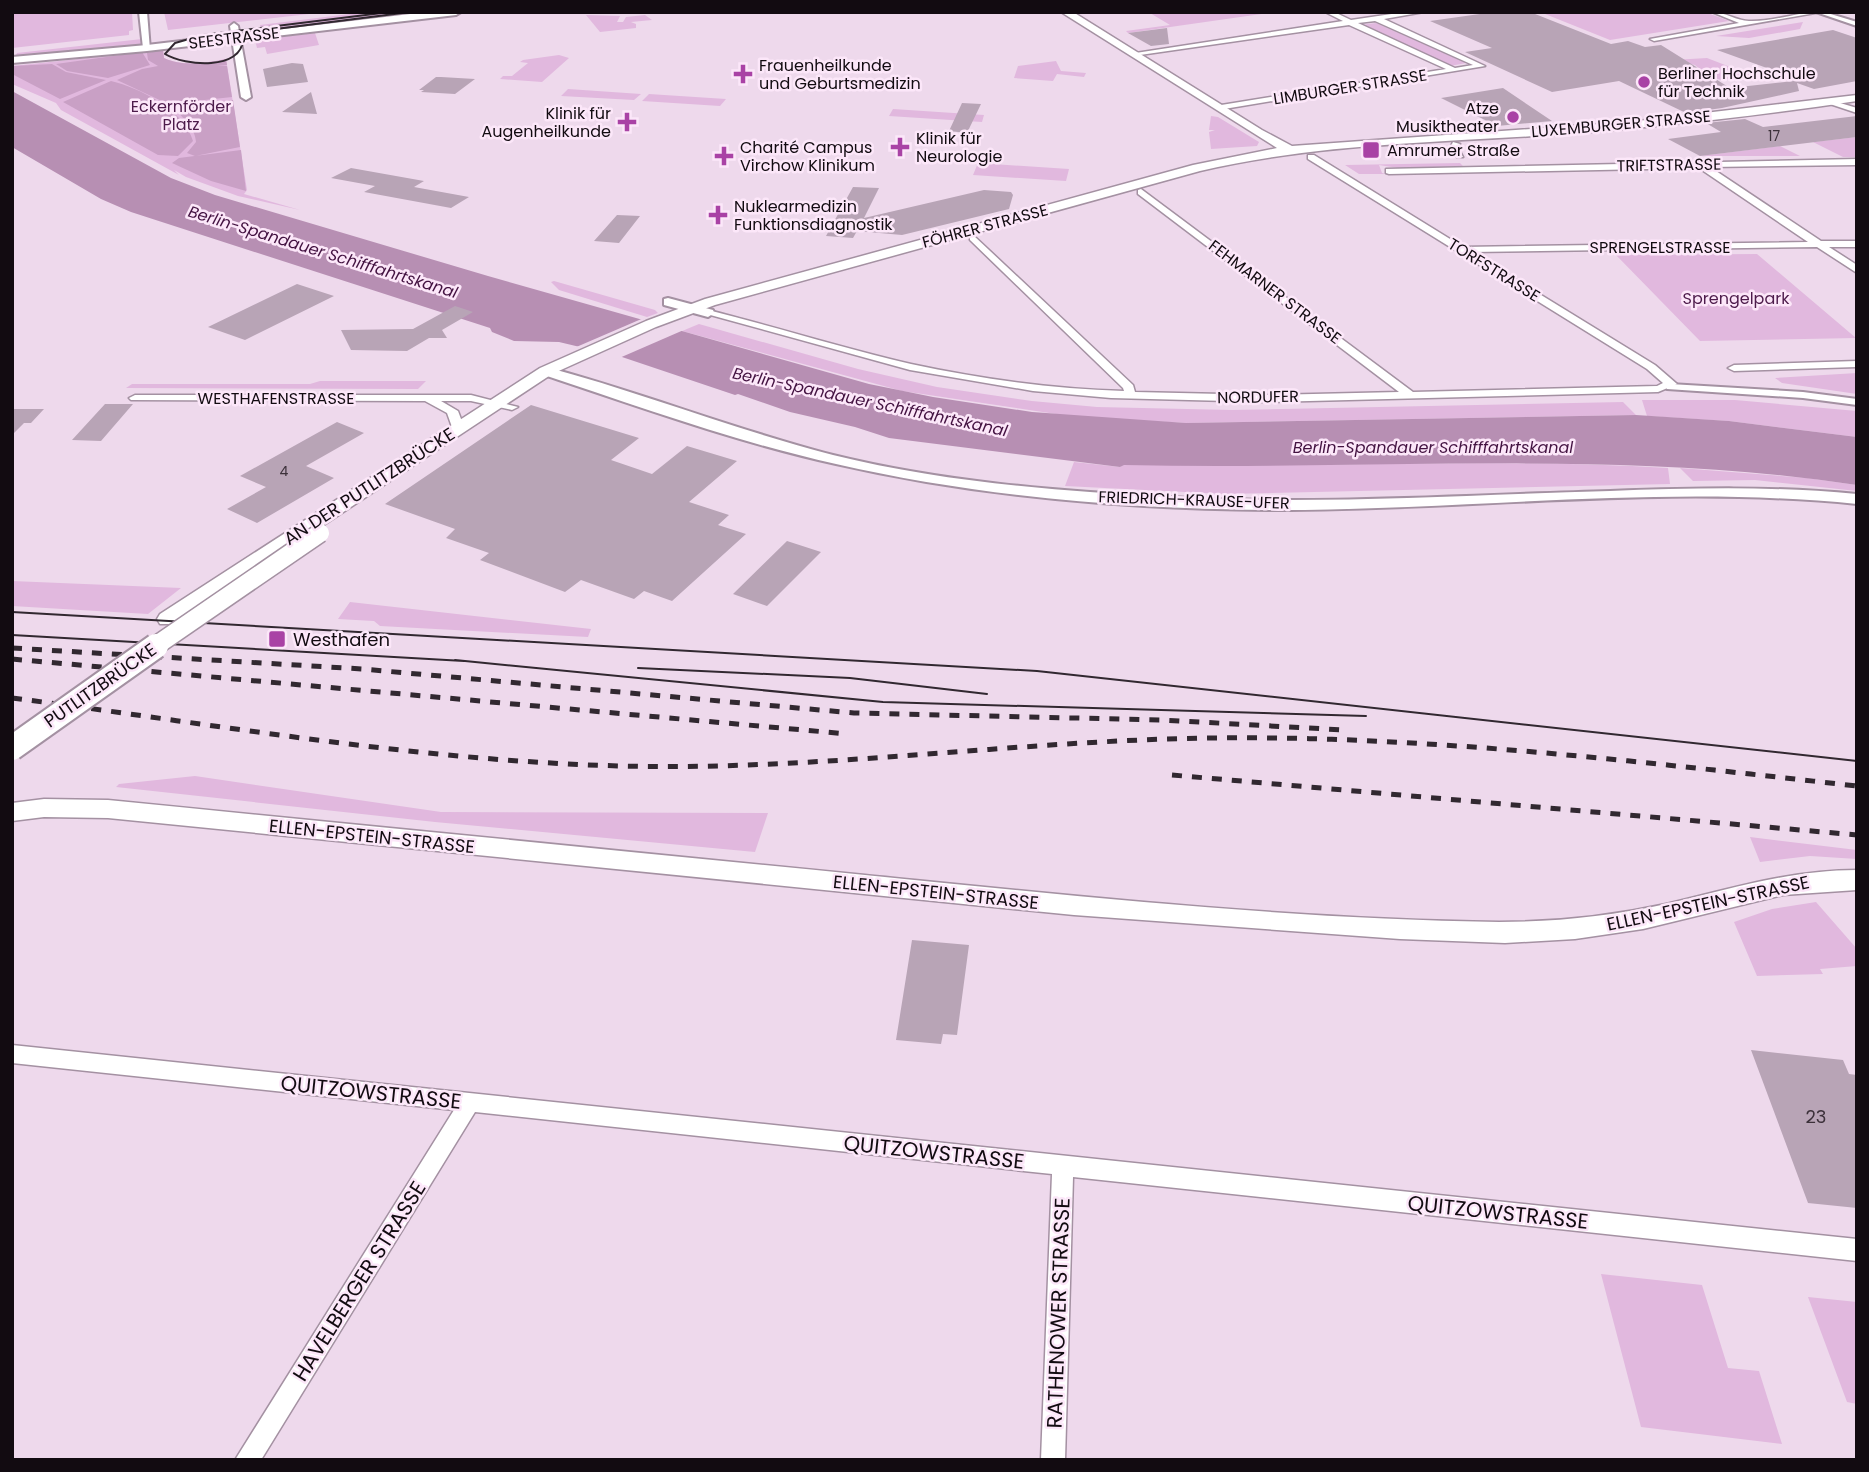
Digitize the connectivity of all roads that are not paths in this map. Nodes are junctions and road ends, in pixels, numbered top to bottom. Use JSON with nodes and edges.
{"nodes":[{"id":1,"x":143,"y":12,"type":"edge"},
{"id":2,"x":153,"y":12,"type":"edge"},
{"id":3,"x":356,"y":12,"type":"edge"},
{"id":4,"x":456,"y":12,"type":"edge"},
{"id":5,"x":1066,"y":12,"type":"edge"},
{"id":6,"x":1080,"y":12,"type":"edge"},
{"id":7,"x":1328,"y":12,"type":"edge"},
{"id":8,"x":1362,"y":12,"type":"edge"},
{"id":9,"x":1420,"y":12,"type":"edge"},
{"id":10,"x":1715,"y":12,"type":"edge"},
{"id":11,"x":1817,"y":12,"type":"edge"},
{"id":12,"x":1376,"y":19,"type":"junction"},
{"id":13,"x":1350,"y":22,"type":"junction"},
{"id":14,"x":1748,"y":24,"type":"junction"},
{"id":15,"x":1857,"y":24,"type":"edge"},
{"id":16,"x":235,"y":32,"type":"junction"},
{"id":17,"x":1654,"y":39,"type":"dead end"},
{"id":18,"x":151,"y":42,"type":"junction"},
{"id":19,"x":12,"y":52,"type":"edge"},
{"id":20,"x":1146,"y":52,"type":"junction"},
{"id":21,"x":1133,"y":54,"type":"junction"},
{"id":22,"x":12,"y":60,"type":"edge"},
{"id":23,"x":1454,"y":70,"type":"junction"},
{"id":24,"x":246,"y":97,"type":"dead end"},
{"id":25,"x":1233,"y":105,"type":"junction"},
{"id":26,"x":1855,"y":106,"type":"edge"},
{"id":27,"x":1218,"y":108,"type":"junction"},
{"id":28,"x":1625,"y":128,"type":"junction"},
{"id":29,"x":1301,"y":147,"type":"junction"},
{"id":30,"x":1285,"y":149,"type":"junction"},
{"id":31,"x":1461,"y":153,"type":"junction"},
{"id":32,"x":1311,"y":157,"type":"junction"},
{"id":33,"x":1857,"y":162,"type":"edge"},
{"id":34,"x":1699,"y":164,"type":"junction"},
{"id":35,"x":1481,"y":167,"type":"junction"},
{"id":36,"x":1389,"y":171,"type":"dead end"},
{"id":37,"x":1141,"y":192,"type":"junction"},
{"id":38,"x":973,"y":238,"type":"junction"},
{"id":39,"x":1857,"y":244,"type":"edge"},
{"id":40,"x":1819,"y":245,"type":"junction"},
{"id":41,"x":1463,"y":250,"type":"junction"},
{"id":42,"x":1857,"y":271,"type":"edge"},
{"id":43,"x":679,"y":311,"type":"junction"},
{"id":44,"x":708,"y":313,"type":"junction"},
{"id":45,"x":1857,"y":364,"type":"edge"},
{"id":46,"x":1734,"y":368,"type":"dead end"},
{"id":47,"x":554,"y":374,"type":"junction"},
{"id":48,"x":1670,"y":387,"type":"junction"},
{"id":49,"x":1409,"y":394,"type":"junction"},
{"id":50,"x":1130,"y":396,"type":"junction"},
{"id":51,"x":135,"y":398,"type":"dead end"},
{"id":52,"x":417,"y":398,"type":"junction"},
{"id":53,"x":1857,"y":402,"type":"edge"},
{"id":54,"x":503,"y":405,"type":"junction"},
{"id":55,"x":458,"y":427,"type":"junction"},
{"id":56,"x":411,"y":466,"type":"junction"},
{"id":57,"x":1857,"y":499,"type":"edge"},
{"id":58,"x":167,"y":619,"type":"joint"},
{"id":59,"x":189,"y":622,"type":"joint"},
{"id":60,"x":12,"y":729,"type":"edge"},
{"id":61,"x":12,"y":748,"type":"edge"},
{"id":62,"x":12,"y":812,"type":"edge"},
{"id":63,"x":1857,"y":880,"type":"edge"},
{"id":64,"x":12,"y":1054,"type":"edge"},
{"id":65,"x":470,"y":1103,"type":"junction"},
{"id":66,"x":1063,"y":1166,"type":"junction"},
{"id":67,"x":1857,"y":1250,"type":"edge"},
{"id":68,"x":247,"y":1460,"type":"edge"},
{"id":69,"x":1053,"y":1460,"type":"edge"}],
"edges":[{"from":1,"to":18,"type":"street"},
{"from":2,"to":18,"type":"street"},
{"from":3,"to":16,"type":"main road","name":"SEESTRASSE"},
{"from":4,"to":16,"type":"main road","name":"SEESTRASSE"},
{"from":5,"to":21,"type":"main road"},
{"from":6,"to":20,"type":"main road"},
{"from":7,"to":13,"type":"street"},
{"from":8,"to":12,"type":"street"},
{"from":9,"to":12,"type":"street"},
{"from":10,"to":14,"type":"street"},
{"from":11,"to":14,"type":"street"},
{"from":11,"to":15,"type":"street"},
{"from":12,"to":13,"type":"street"},
{"from":12,"to":23,"type":"street","name":"LIMBURGER STRASSE"},
{"from":13,"to":20,"type":"street"},
{"from":13,"to":23,"type":"street"},
{"from":14,"to":17,"type":"street"},
{"from":16,"to":18,"type":"main road","name":"SEESTRASSE"},
{"from":16,"to":24,"type":"street"},
{"from":18,"to":19,"type":"main road","name":"SEESTRASSE"},
{"from":18,"to":22,"type":"main road","name":"SEESTRASSE"},
{"from":20,"to":21,"type":"street"},
{"from":20,"to":25,"type":"main road"},
{"from":21,"to":27,"type":"main road"},
{"from":23,"to":25,"type":"street","name":"LIMBURGER STRASSE"},
{"from":25,"to":27,"type":"street","name":"LIMBURGER STRASSE"},
{"from":25,"to":29,"type":"main road"},
{"from":26,"to":28,"type":"main road","name":"LUXEMBURGER STRASSE"},
{"from":26,"to":28,"type":"main road","name":"LUXEMBURGER STRASSE"},
{"from":27,"to":30,"type":"main road"},
{"from":28,"to":29,"type":"main road","name":"LUXEMBURGER STRASSE"},
{"from":28,"to":31,"type":"main road","name":"LUXEMBURGER STRASSE"},
{"from":29,"to":30,"type":"main road","name":"FÖHRER STRASSE"},
{"from":29,"to":32,"type":"main road"},
{"from":30,"to":32,"type":"main road"},
{"from":30,"to":43,"type":"main road","name":"FÖHRER STRASSE"},
{"from":31,"to":32,"type":"main road","name":"LUXEMBURGER STRASSE"},
{"from":31,"to":35,"type":"street","name":"TRIFTSTRASSE"},
{"from":32,"to":37,"type":"main road","name":"FÖHRER STRASSE"},
{"from":32,"to":41,"type":"street","name":"TORFSTRASSE"},
{"from":33,"to":34,"type":"street","name":"TRIFTSTRASSE"},
{"from":34,"to":35,"type":"street","name":"TRIFTSTRASSE"},
{"from":34,"to":40,"type":"street"},
{"from":35,"to":36,"type":"street","name":"TRIFTSTRASSE"},
{"from":37,"to":38,"type":"main road","name":"FÖHRER STRASSE"},
{"from":37,"to":49,"type":"street","name":"FEHMARNER STRASSE"},
{"from":38,"to":44,"type":"main road","name":"FÖHRER STRASSE"},
{"from":38,"to":50,"type":"street"},
{"from":39,"to":40,"type":"street","name":"SPRENGELSTRASSE"},
{"from":40,"to":41,"type":"street","name":"SPRENGELSTRASSE"},
{"from":40,"to":42,"type":"street"},
{"from":41,"to":48,"type":"street","name":"TORFSTRASSE"},
{"from":43,"to":44,"type":"main road","name":"FÖHRER STRASSE"},
{"from":43,"to":47,"type":"main road","name":"AN DER PUTLITZBRÜCKE"},
{"from":44,"to":50,"type":"street","name":"NORDUFER"},
{"from":45,"to":46,"type":"street"},
{"from":47,"to":54,"type":"main road","name":"AN DER PUTLITZBRÜCKE"},
{"from":47,"to":57,"type":"street","name":"FRIEDRICH-KRAUSE-UFER"},
{"from":48,"to":49,"type":"street","name":"NORDUFER"},
{"from":48,"to":53,"type":"street","name":"NORDUFER"},
{"from":49,"to":50,"type":"street","name":"NORDUFER"},
{"from":51,"to":52,"type":"street","name":"WESTHAFENSTRASSE"},
{"from":52,"to":54,"type":"street","name":"WESTHAFENSTRASSE"},
{"from":52,"to":55,"type":"street","name":"WESTHAFENSTRASSE"},
{"from":54,"to":55,"type":"main road","name":"AN DER PUTLITZBRÜCKE"},
{"from":54,"to":56,"type":"main road","name":"AN DER PUTLITZBRÜCKE"},
{"from":55,"to":56,"type":"main road","name":"AN DER PUTLITZBRÜCKE"},
{"from":56,"to":58,"type":"main road","name":"AN DER PUTLITZBRÜCKE"},
{"from":56,"to":59,"type":"main road","name":"AN DER PUTLITZBRÜCKE","bridge":true},
{"from":58,"to":60,"type":"main road","name":"PUTLITZBRÜCKE"},
{"from":59,"to":61,"type":"main road","name":"PUTLITZBRÜCKE","bridge":true},
{"from":62,"to":63,"type":"main road","name":"ELLEN-EPSTEIN-STRASSE"},
{"from":64,"to":65,"type":"street","name":"QUITZOWSTRASSE"},
{"from":65,"to":66,"type":"street","name":"QUITZOWSTRASSE"},
{"from":65,"to":68,"type":"street","name":"HAVELBERGER STRASSE"},
{"from":66,"to":67,"type":"street","name":"QUITZOWSTRASSE"},
{"from":66,"to":69,"type":"street","name":"RATHENOWER STRASSE"}]}
